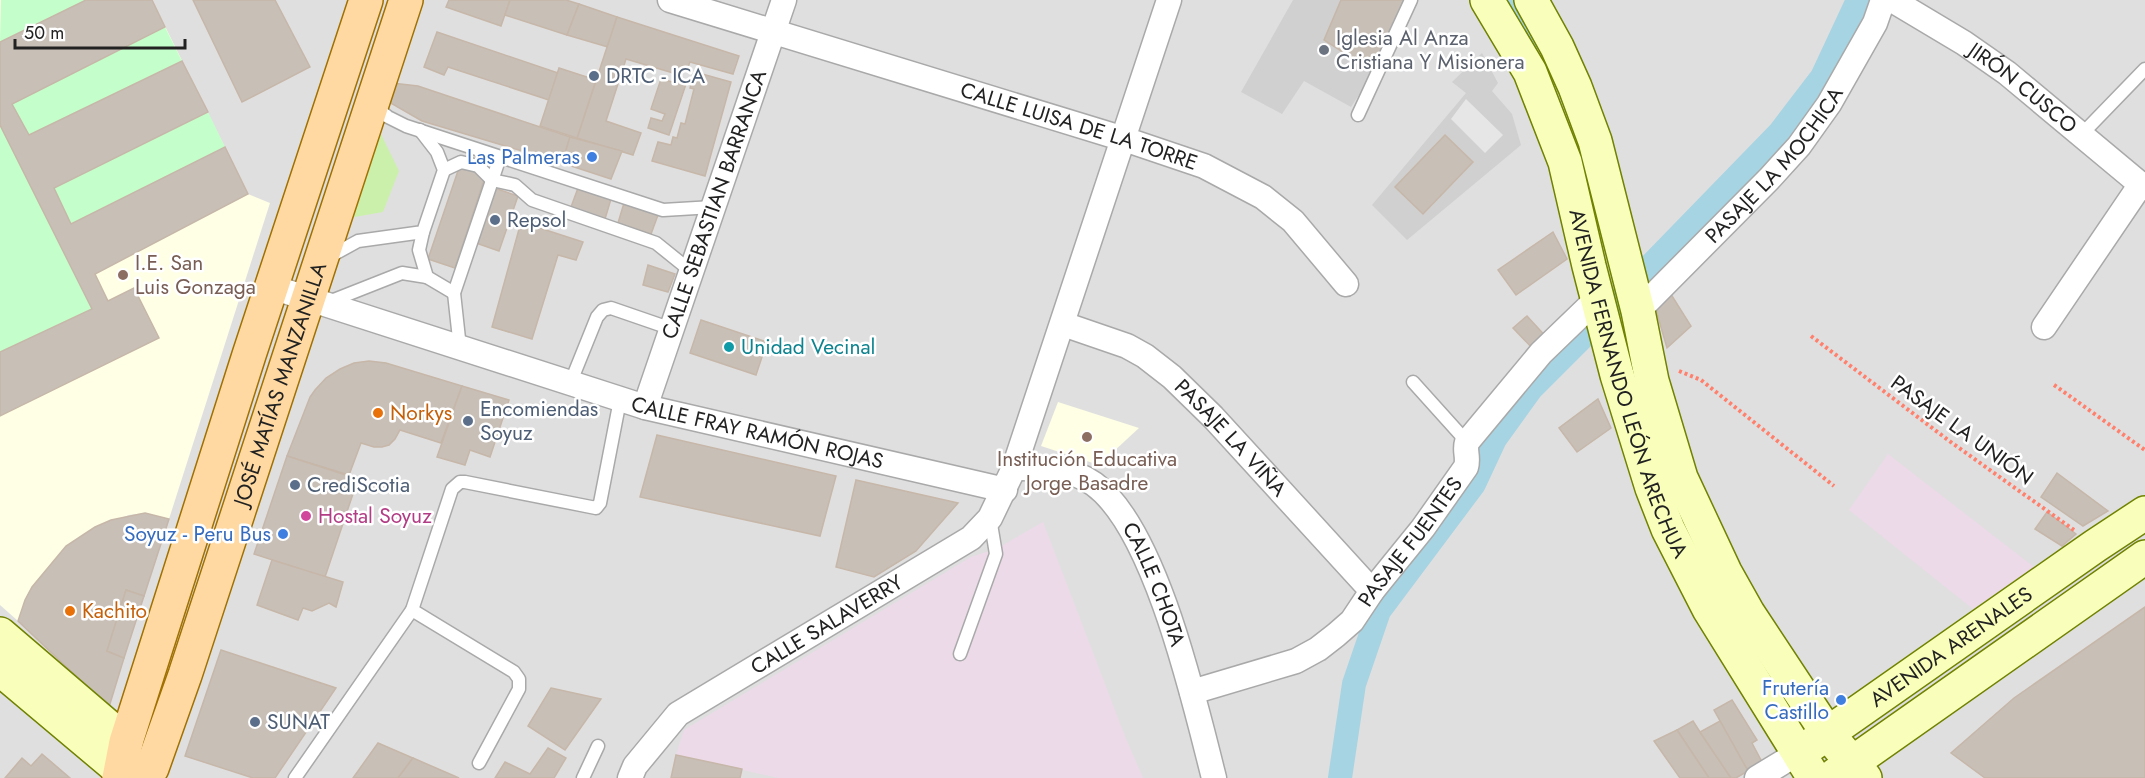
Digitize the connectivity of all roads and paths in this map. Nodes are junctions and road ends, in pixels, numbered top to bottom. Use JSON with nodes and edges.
{"nodes":[{"id":1,"x":366,"y":0,"type":"edge"},
{"id":2,"x":406,"y":0,"type":"edge"},
{"id":3,"x":670,"y":0,"type":"edge"},
{"id":4,"x":784,"y":0,"type":"edge"},
{"id":5,"x":1169,"y":0,"type":"edge"},
{"id":6,"x":1411,"y":0,"type":"edge"},
{"id":7,"x":1487,"y":0,"type":"edge"},
{"id":8,"x":1531,"y":0,"type":"edge"},
{"id":9,"x":1883,"y":0,"type":"edge"},
{"id":10,"x":1892,"y":0,"type":"edge"},
{"id":11,"x":773,"y":32,"type":"junction"},
{"id":12,"x":2145,"y":69,"type":"edge"},
{"id":13,"x":375,"y":97,"type":"junction"},
{"id":14,"x":1358,"y":115,"type":"dead end"},
{"id":15,"x":420,"y":130,"type":"junction"},
{"id":16,"x":2082,"y":134,"type":"junction"},
{"id":17,"x":1124,"y":139,"type":"junction"},
{"id":18,"x":500,"y":157,"type":"junction"},
{"id":19,"x":444,"y":170,"type":"junction"},
{"id":20,"x":492,"y":180,"type":"junction"},
{"id":21,"x":2143,"y":186,"type":"edge"},
{"id":22,"x":713,"y":207,"type":"junction"},
{"id":23,"x":423,"y":232,"type":"junction"},
{"id":24,"x":321,"y":261,"type":"junction"},
{"id":25,"x":692,"y":272,"type":"junction"},
{"id":26,"x":427,"y":277,"type":"junction"},
{"id":27,"x":1346,"y":284,"type":"dead end"},
{"id":28,"x":272,"y":287,"type":"junction"},
{"id":29,"x":454,"y":293,"type":"junction"},
{"id":30,"x":1597,"y":299,"type":"junction"},
{"id":31,"x":316,"y":301,"type":"junction"},
{"id":32,"x":1638,"y":310,"type":"junction"},
{"id":33,"x":1063,"y":324,"type":"junction"},
{"id":34,"x":2044,"y":327,"type":"dead end"},
{"id":35,"x":672,"y":329,"type":"junction"},
{"id":36,"x":1811,"y":336,"type":"dead end"},
{"id":37,"x":460,"y":348,"type":"junction"},
{"id":38,"x":1647,"y":359,"type":"junction"},
{"id":39,"x":1413,"y":382,"type":"dead end"},
{"id":40,"x":570,"y":384,"type":"junction"},
{"id":41,"x":2054,"y":385,"type":"dead end"},
{"id":42,"x":620,"y":400,"type":"junction"},
{"id":43,"x":645,"y":407,"type":"junction"},
{"id":44,"x":1467,"y":442,"type":"junction"},
{"id":45,"x":2145,"y":450,"type":"edge"},
{"id":46,"x":1014,"y":468,"type":"junction"},
{"id":47,"x":1834,"y":486,"type":"dead end"},
{"id":48,"x":1005,"y":490,"type":"junction"},
{"id":49,"x":2145,"y":513,"type":"edge"},
{"id":50,"x":990,"y":518,"type":"junction"},
{"id":51,"x":2095,"y":546,"type":"junction"},
{"id":52,"x":2142,"y":565,"type":"edge"},
{"id":53,"x":1372,"y":591,"type":"junction"},
{"id":54,"x":412,"y":610,"type":"junction"},
{"id":55,"x":0,"y":634,"type":"edge"},
{"id":56,"x":960,"y":654,"type":"dead end"},
{"id":57,"x":0,"y":669,"type":"edge"},
{"id":58,"x":1192,"y":692,"type":"junction"},
{"id":59,"x":1828,"y":734,"type":"junction"},
{"id":60,"x":598,"y":746,"type":"dead end"},
{"id":61,"x":479,"y":763,"type":"dead end"},
{"id":62,"x":1806,"y":765,"type":"edge"},
{"id":63,"x":137,"y":769,"type":"edge"},
{"id":64,"x":1849,"y":773,"type":"edge"},
{"id":65,"x":296,"y":778,"type":"edge"},
{"id":66,"x":583,"y":778,"type":"edge"},
{"id":67,"x":630,"y":778,"type":"edge"},
{"id":68,"x":1214,"y":778,"type":"edge"},
{"id":69,"x":1757,"y":778,"type":"edge"}],
"edges":[{"from":1,"to":28,"type":"main road","name":"JOSÉ MATÍAS MANZANILLA"},
{"from":2,"to":13,"type":"main road","name":"JOSÉ MATÍAS MANZANILLA"},
{"from":3,"to":11,"type":"street","name":"CALLE LUISA DE LA TORRE"},
{"from":4,"to":11,"type":"street","name":"CALLE SEBASTIAN BARRANCA"},
{"from":5,"to":17,"type":"street","name":"CALLE SALAVERRY"},
{"from":6,"to":14,"type":"lane"},
{"from":7,"to":30,"type":"main road","name":"AVENIDA FERNANDO LEÓN ARECHUA"},
{"from":8,"to":32,"type":"main road","name":"AVENIDA FERNANDO LEÓN ARECHUA"},
{"from":9,"to":32,"type":"street","name":"PASAJE LA MOCHICA"},
{"from":10,"to":16,"type":"street","name":"JIRÓN CUSCO"},
{"from":11,"to":17,"type":"street","name":"CALLE LUISA DE LA TORRE"},
{"from":11,"to":22,"type":"street","name":"CALLE SEBASTIAN BARRANCA"},
{"from":12,"to":16,"type":"lane"},
{"from":13,"to":15,"type":"lane"},
{"from":13,"to":24,"type":"main road","name":"JOSÉ MATÍAS MANZANILLA"},
{"from":15,"to":18,"type":"lane"},
{"from":15,"to":19,"type":"lane"},
{"from":16,"to":21,"type":"street","name":"JIRÓN CUSCO"},
{"from":17,"to":27,"type":"street","name":"CALLE LUISA DE LA TORRE"},
{"from":17,"to":33,"type":"street","name":"CALLE SALAVERRY"},
{"from":18,"to":20,"type":"lane"},
{"from":18,"to":22,"type":"lane"},
{"from":19,"to":20,"type":"lane"},
{"from":19,"to":23,"type":"lane"},
{"from":20,"to":25,"type":"lane"},
{"from":20,"to":29,"type":"lane"},
{"from":21,"to":34,"type":"street"},
{"from":22,"to":25,"type":"street","name":"CALLE SEBASTIAN BARRANCA"},
{"from":23,"to":24,"type":"lane"},
{"from":23,"to":26,"type":"lane"},
{"from":24,"to":31,"type":"main road","name":"JOSÉ MATÍAS MANZANILLA"},
{"from":25,"to":35,"type":"street","name":"CALLE SEBASTIAN BARRANCA"},
{"from":26,"to":29,"type":"lane"},
{"from":26,"to":31,"type":"lane"},
{"from":28,"to":31,"type":"street","name":"CALLE FRAY RAMÓN ROJAS"},
{"from":28,"to":63,"type":"main road","name":"JOSÉ MATÍAS MANZANILLA"},
{"from":29,"to":37,"type":"lane"},
{"from":30,"to":44,"type":"street"},
{"from":30,"to":62,"type":"main road","name":"AVENIDA FERNANDO LEÓN ARECHUA"},
{"from":31,"to":37,"type":"street","name":"CALLE FRAY RAMÓN ROJAS"},
{"from":31,"to":63,"type":"main road","name":"JOSÉ MATÍAS MANZANILLA"},
{"from":32,"to":38,"type":"main road","name":"AVENIDA FERNANDO LEÓN ARECHUA"},
{"from":33,"to":46,"type":"street","name":"CALLE SALAVERRY"},
{"from":33,"to":53,"type":"street","name":"PASAJE LA VIÑA"},
{"from":35,"to":40,"type":"lane"},
{"from":35,"to":43,"type":"street","name":"CALLE SEBASTIAN BARRANCA"},
{"from":36,"to":51,"type":"path","name":"PASAJE LA UNIÓN"},
{"from":37,"to":40,"type":"street","name":"CALLE FRAY RAMÓN ROJAS"},
{"from":38,"to":47,"type":"path"},
{"from":38,"to":59,"type":"main road","name":"AVENIDA FERNANDO LEÓN ARECHUA"},
{"from":39,"to":44,"type":"lane"},
{"from":40,"to":42,"type":"street","name":"CALLE FRAY RAMÓN ROJAS"},
{"from":41,"to":45,"type":"path"},
{"from":42,"to":43,"type":"street","name":"CALLE FRAY RAMÓN ROJAS"},
{"from":42,"to":54,"type":"lane"},
{"from":43,"to":48,"type":"street","name":"CALLE FRAY RAMÓN ROJAS"},
{"from":44,"to":53,"type":"street","name":"PASAJE FUENTES"},
{"from":46,"to":48,"type":"street","name":"CALLE SALAVERRY"},
{"from":46,"to":58,"type":"street","name":"CALLE CHOTA"},
{"from":48,"to":50,"type":"street","name":"CALLE SALAVERRY"},
{"from":49,"to":51,"type":"main road","name":"AVENIDA ARENALES"},
{"from":50,"to":56,"type":"lane"},
{"from":50,"to":67,"type":"street","name":"CALLE SALAVERRY"},
{"from":51,"to":59,"type":"main road","name":"AVENIDA ARENALES"},
{"from":52,"to":64,"type":"main road","name":"AVENIDA ARENALES"},
{"from":53,"to":58,"type":"street","name":"PASAJE FUENTES"},
{"from":54,"to":61,"type":"lane"},
{"from":54,"to":65,"type":"lane"},
{"from":55,"to":63,"type":"main road"},
{"from":57,"to":63,"type":"main road"},
{"from":58,"to":68,"type":"street","name":"CALLE CHOTA"},
{"from":59,"to":62,"type":"main road","name":"AVENIDA ARENALES"},
{"from":59,"to":64,"type":"main road","name":"AVENIDA FERNANDO LEÓN ARECHUA"},
{"from":60,"to":66,"type":"lane"},
{"from":62,"to":69,"type":"street","name":"AVENIDA ARENALES"}]}
